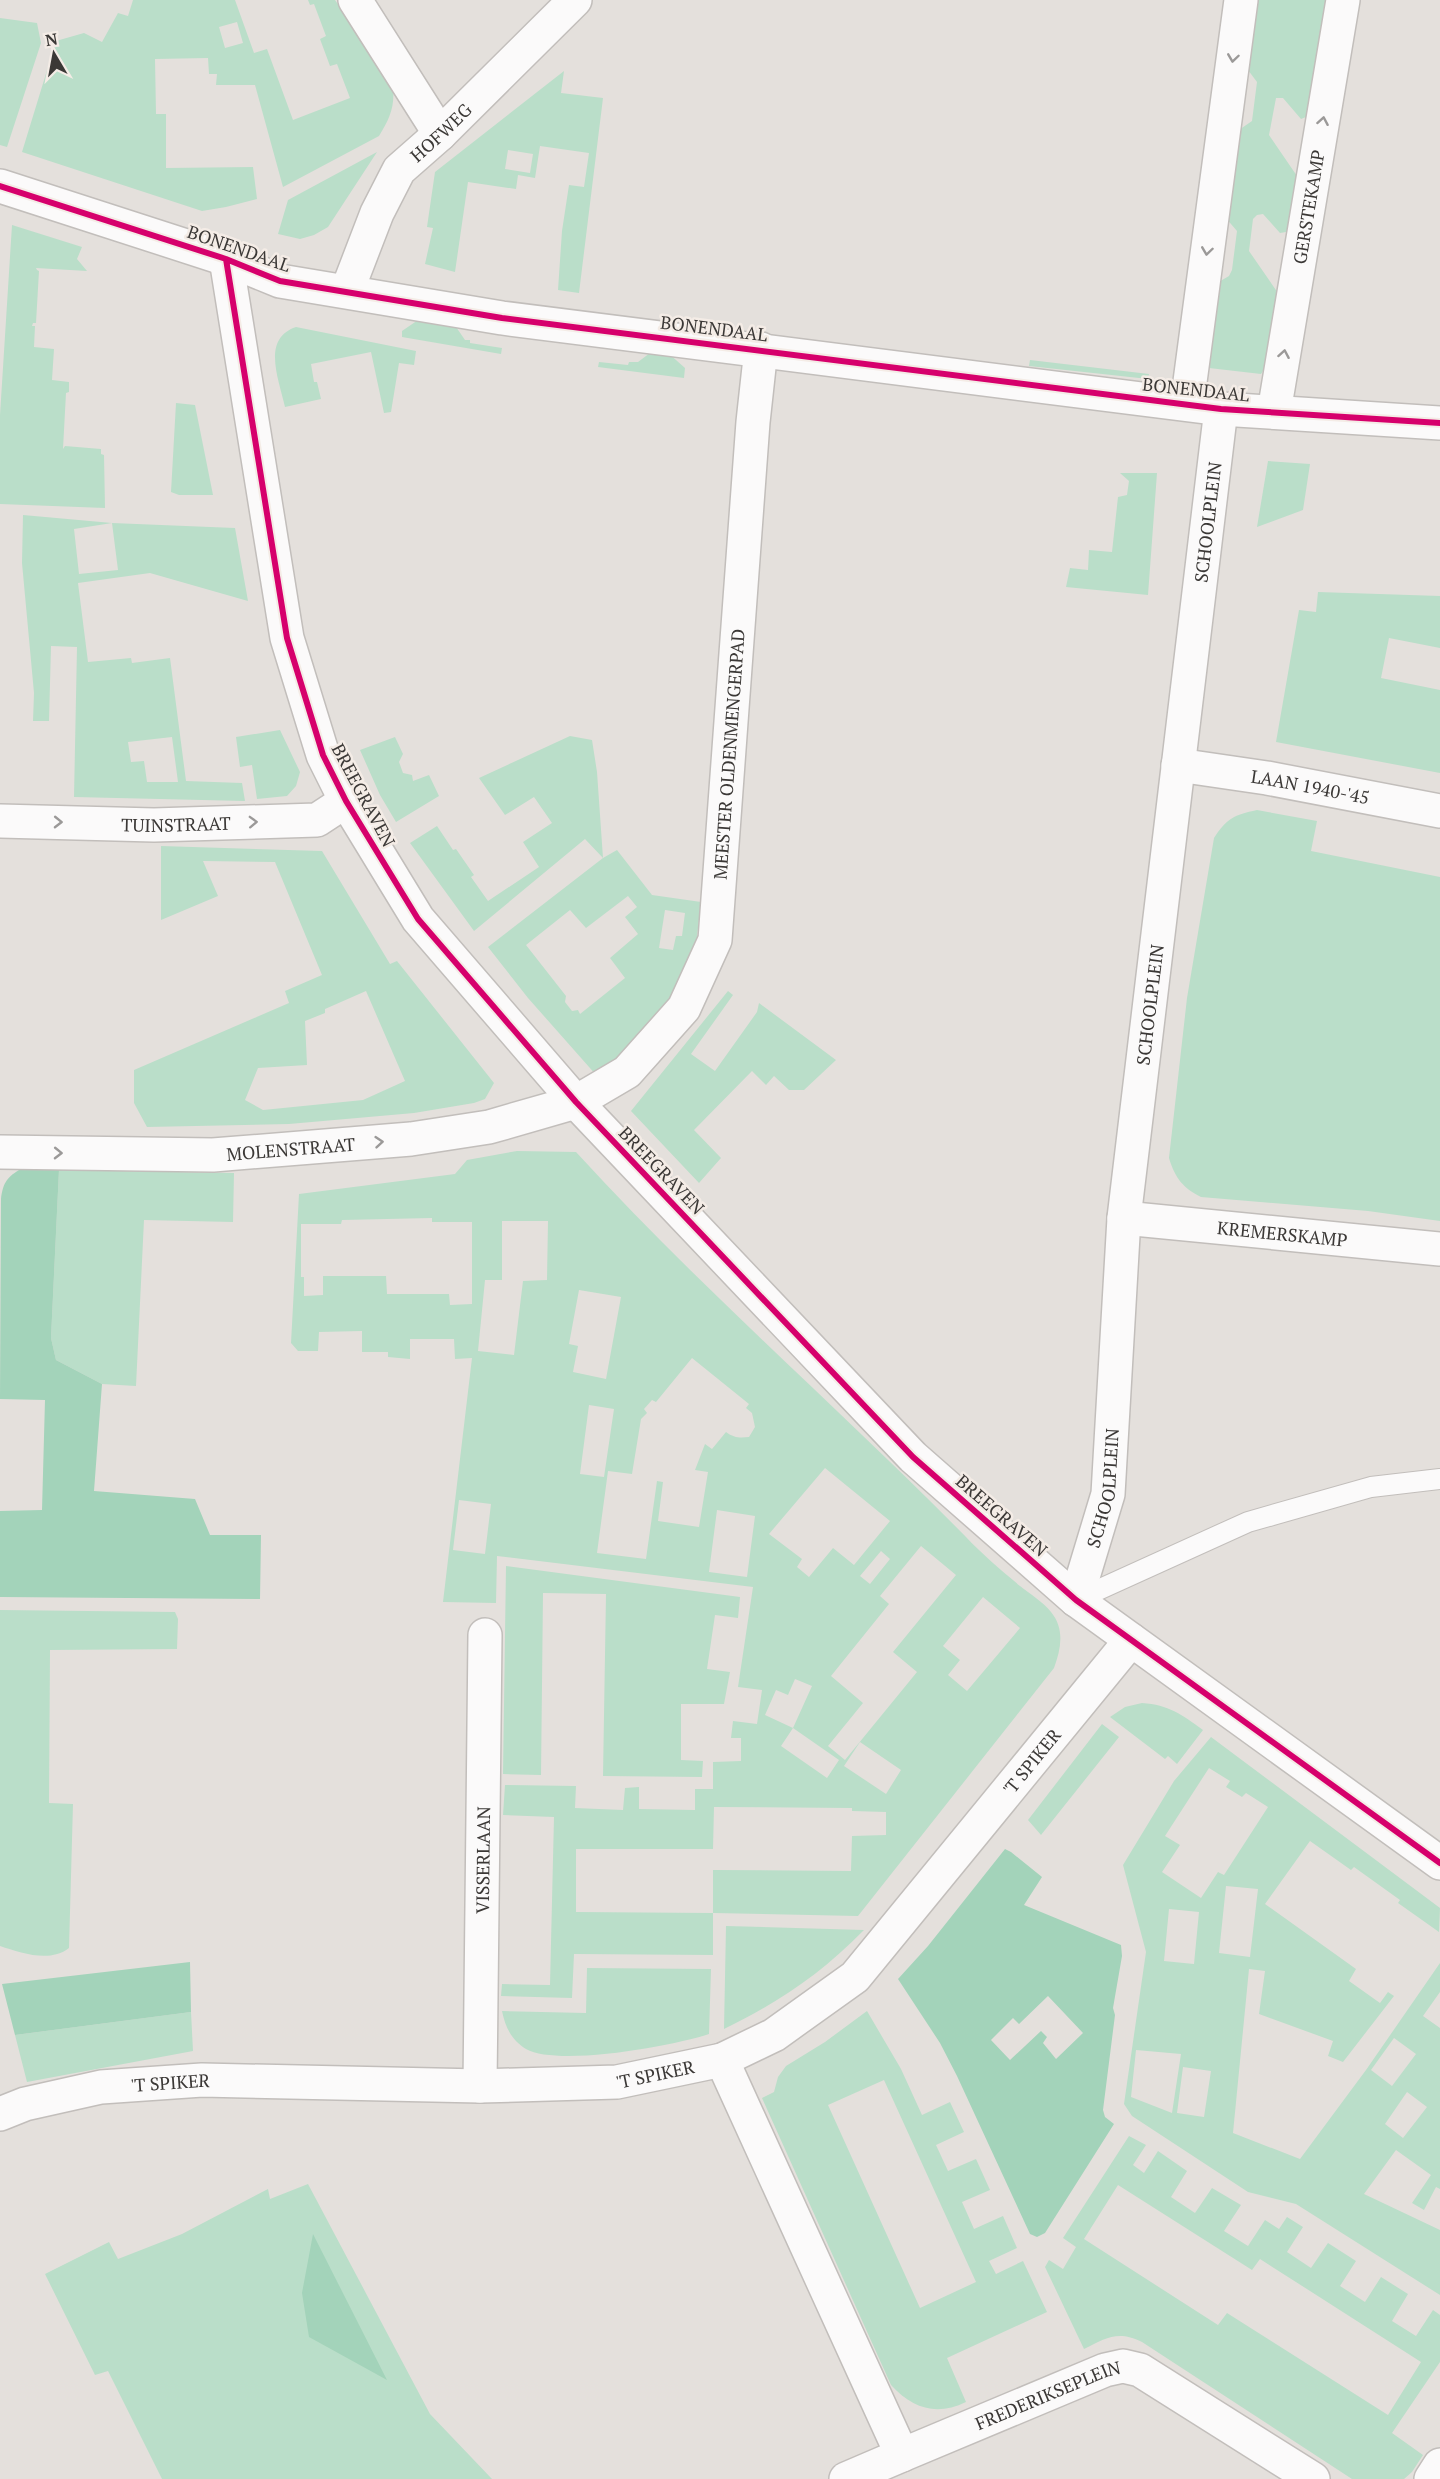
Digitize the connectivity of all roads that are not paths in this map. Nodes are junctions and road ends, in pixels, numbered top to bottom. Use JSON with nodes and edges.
{"nodes":[{"id":1,"x":355,"y":0,"type":"edge"},
{"id":2,"x":575,"y":0,"type":"edge"},
{"id":3,"x":1241,"y":0,"type":"edge"},
{"id":4,"x":1343,"y":0,"type":"edge"},
{"id":5,"x":441,"y":134,"type":"junction"},
{"id":6,"x":0,"y":186,"type":"edge"},
{"id":7,"x":226,"y":259,"type":"junction"},
{"id":8,"x":347,"y":291,"type":"junction"},
{"id":9,"x":761,"y":349,"type":"junction"},
{"id":10,"x":1187,"y":404,"type":"junction"},
{"id":11,"x":1221,"y":409,"type":"junction"},
{"id":12,"x":1274,"y":412,"type":"junction"},
{"id":13,"x":1440,"y":423,"type":"edge"},
{"id":14,"x":1178,"y":765,"type":"junction"},
{"id":15,"x":346,"y":801,"type":"junction"},
{"id":16,"x":1440,"y":811,"type":"edge"},
{"id":17,"x":0,"y":821,"type":"edge"},
{"id":18,"x":576,"y":1102,"type":"junction"},
{"id":19,"x":0,"y":1152,"type":"edge"},
{"id":20,"x":1124,"y":1218,"type":"junction"},
{"id":21,"x":1440,"y":1249,"type":"edge"},
{"id":22,"x":1440,"y":1479,"type":"edge"},
{"id":23,"x":1077,"y":1600,"type":"junction"},
{"id":24,"x":485,"y":1635,"type":"dead end"},
{"id":25,"x":1131,"y":1640,"type":"junction"},
{"id":26,"x":1440,"y":1863,"type":"edge"},
{"id":27,"x":722,"y":2060,"type":"junction"},
{"id":28,"x":480,"y":2086,"type":"junction"},
{"id":29,"x":0,"y":2114,"type":"edge"},
{"id":30,"x":902,"y":2455,"type":"junction"},
{"id":31,"x":1440,"y":2465,"type":"edge"},
{"id":32,"x":846,"y":2479,"type":"edge"},
{"id":33,"x":1313,"y":2479,"type":"edge"},
{"id":34,"x":1431,"y":2479,"type":"edge"}],
"edges":[{"from":1,"to":5,"type":"street"},
{"from":2,"to":5,"type":"street","name":"HOFWEG"},
{"from":3,"to":10,"type":"street","one_way":true},
{"from":12,"to":4,"type":"street","name":"GERSTEKAMP","one_way":true},
{"from":5,"to":8,"type":"street","name":"HOFWEG"},
{"from":6,"to":7,"type":"street","name":"BONENDAAL"},
{"from":7,"to":8,"type":"street","name":"BONENDAAL"},
{"from":7,"to":15,"type":"street","name":"BREEGRAVEN"},
{"from":8,"to":9,"type":"street","name":"BONENDAAL"},
{"from":9,"to":10,"type":"street","name":"BONENDAAL"},
{"from":9,"to":18,"type":"street","name":"MEESTER OLDENMENGERPAD"},
{"from":10,"to":11,"type":"street","name":"BONENDAAL"},
{"from":11,"to":12,"type":"street","name":"BONENDAAL"},
{"from":11,"to":14,"type":"street","name":"SCHOOLPLEIN"},
{"from":12,"to":13,"type":"street","name":"BONENDAAL"},
{"from":14,"to":16,"type":"street","name":"LAAN 1940-'45"},
{"from":14,"to":20,"type":"street","name":"SCHOOLPLEIN"},
{"from":17,"to":15,"type":"street","name":"TUINSTRAAT","one_way":true},
{"from":15,"to":18,"type":"street","name":"BREEGRAVEN"},
{"from":19,"to":18,"type":"street","name":"MOLENSTRAAT","one_way":true},
{"from":18,"to":23,"type":"street","name":"BREEGRAVEN"},
{"from":20,"to":21,"type":"street","name":"KREMERSKAMP"},
{"from":20,"to":23,"type":"street","name":"SCHOOLPLEIN"},
{"from":22,"to":23,"type":"lane"},
{"from":23,"to":25,"type":"street","name":"BREEGRAVEN"},
{"from":24,"to":28,"type":"street","name":"VISSERLAAN"},
{"from":25,"to":26,"type":"street","name":"BREEGRAVEN"},
{"from":25,"to":27,"type":"street","name":"'T SPIKER"},
{"from":27,"to":28,"type":"street","name":"'T SPIKER"},
{"from":27,"to":30,"type":"street"},
{"from":28,"to":29,"type":"street","name":"'T SPIKER"},
{"from":30,"to":32,"type":"street","name":"FREDERIKSEPLEIN"},
{"from":30,"to":33,"type":"street","name":"FREDERIKSEPLEIN"},
{"from":31,"to":34,"type":"street"}]}
